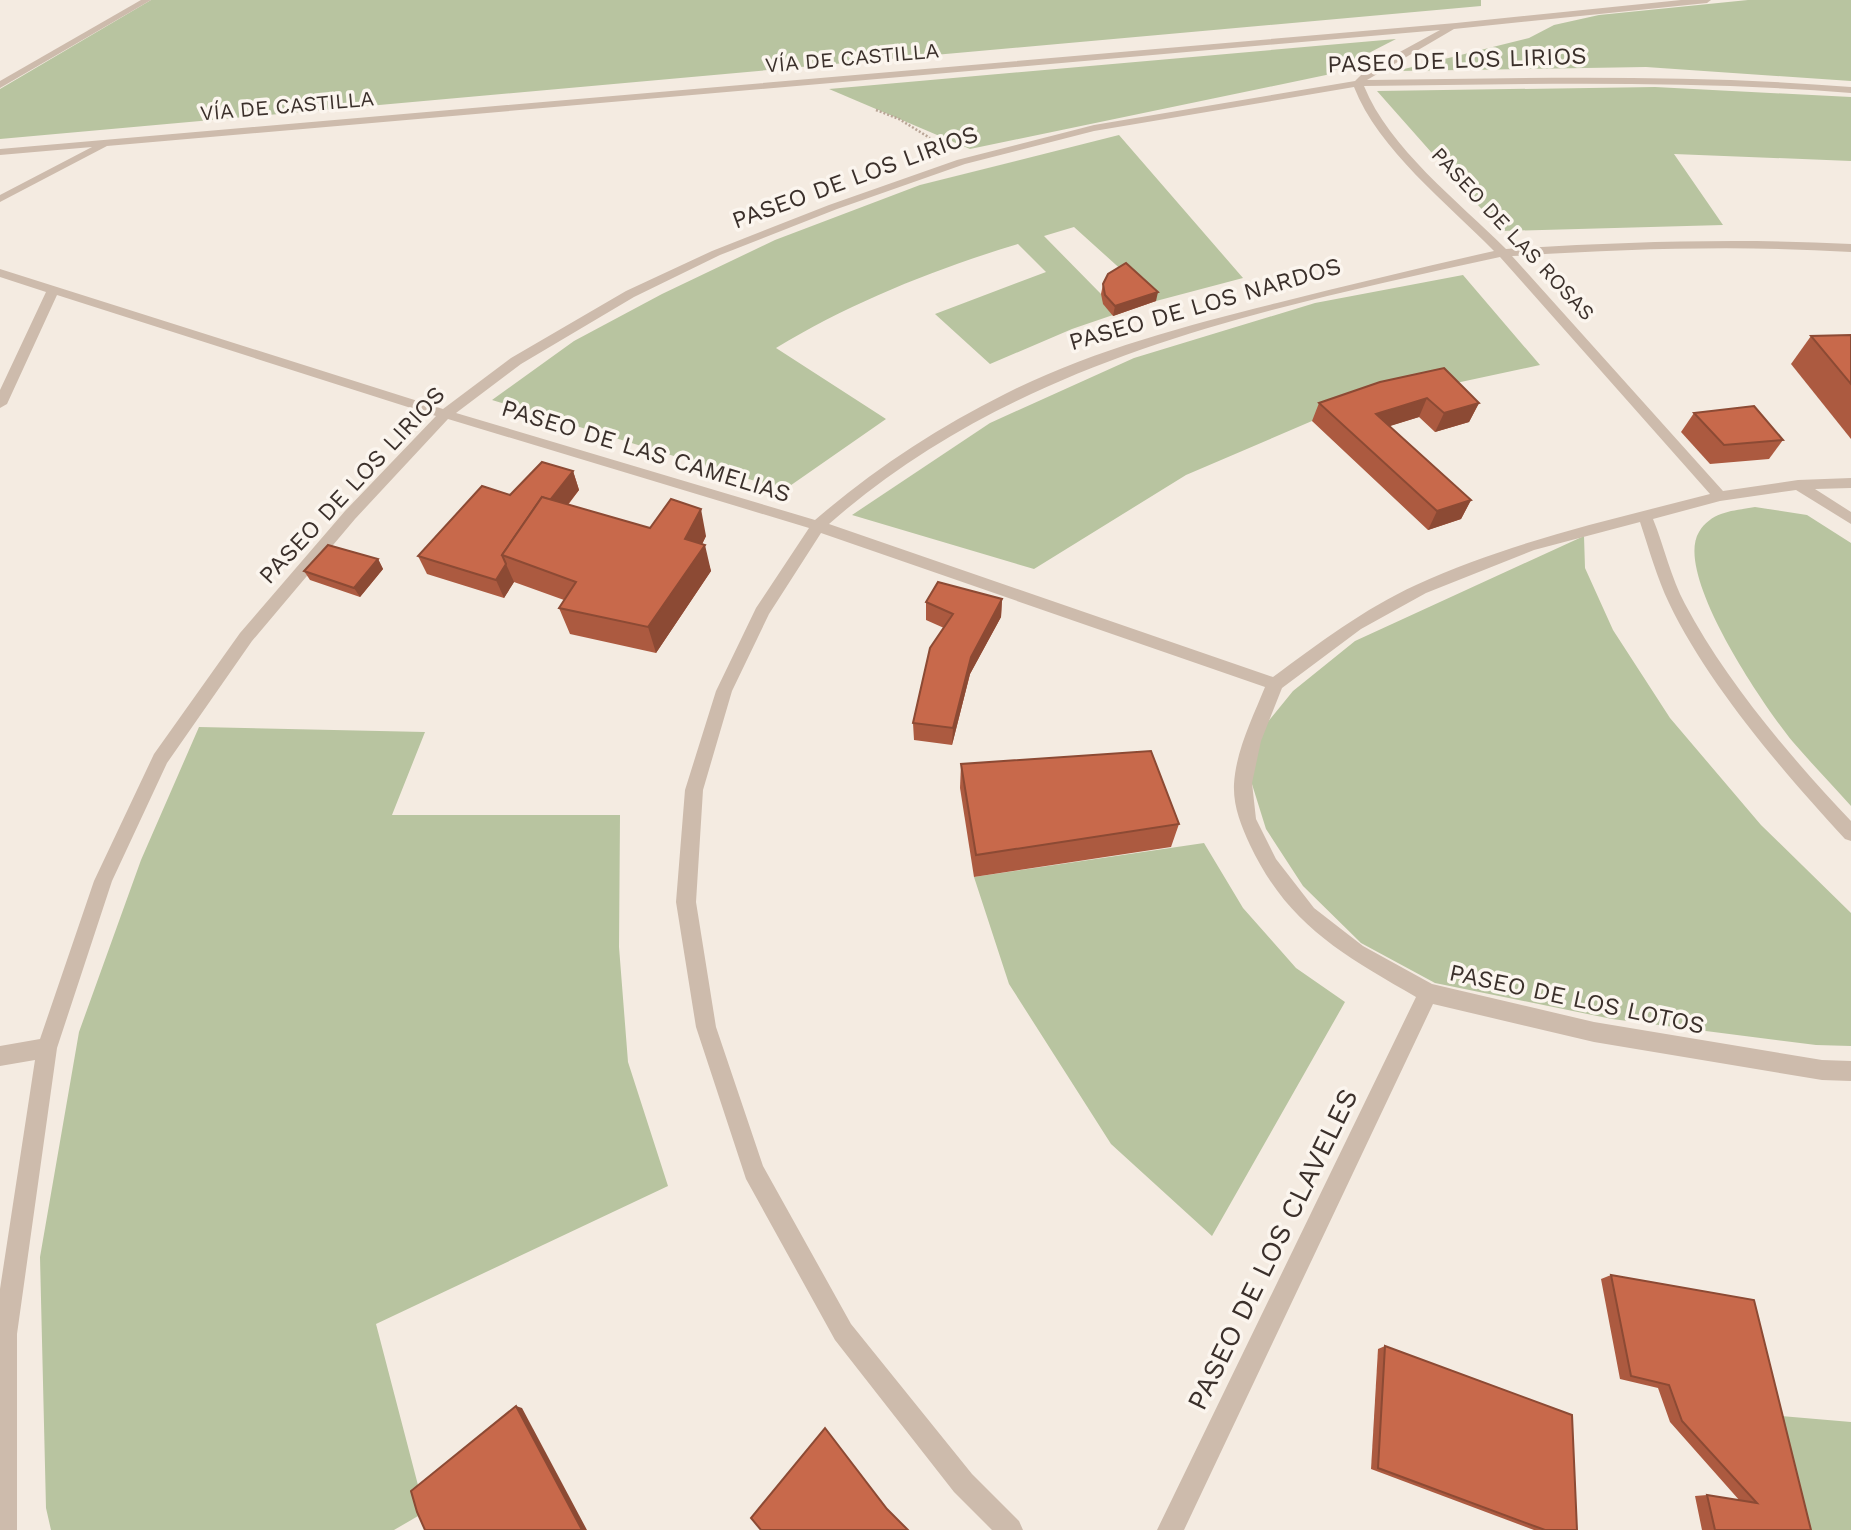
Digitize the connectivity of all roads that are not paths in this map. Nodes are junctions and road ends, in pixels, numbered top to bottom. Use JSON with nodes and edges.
{"nodes":[{"id":1,"x":147,"y":0,"type":"edge"},
{"id":2,"x":1707,"y":0,"type":"edge"},
{"id":3,"x":1456,"y":26,"type":"junction"},
{"id":4,"x":1358,"y":83,"type":"junction"},
{"id":5,"x":0,"y":85,"type":"edge"},
{"id":6,"x":1851,"y":90,"type":"edge"},
{"id":7,"x":115,"y":140,"type":"junction"},
{"id":8,"x":0,"y":152,"type":"edge"},
{"id":9,"x":38,"y":177,"type":"junction"},
{"id":10,"x":13,"y":180,"type":"dead end"},
{"id":11,"x":0,"y":199,"type":"edge"},
{"id":12,"x":1851,"y":248,"type":"edge"},
{"id":13,"x":1502,"y":253,"type":"junction"},
{"id":14,"x":0,"y":273,"type":"edge"},
{"id":15,"x":53,"y":290,"type":"junction"},
{"id":16,"x":0,"y":404,"type":"edge"},
{"id":17,"x":445,"y":414,"type":"junction"},
{"id":18,"x":1851,"y":483,"type":"edge"},
{"id":19,"x":1798,"y":485,"type":"junction"},
{"id":20,"x":1720,"y":496,"type":"junction"},
{"id":21,"x":1645,"y":516,"type":"junction"},
{"id":22,"x":1851,"y":519,"type":"edge"},
{"id":23,"x":818,"y":526,"type":"junction"},
{"id":24,"x":1275,"y":684,"type":"junction"},
{"id":25,"x":1851,"y":833,"type":"edge"},
{"id":26,"x":1428,"y":993,"type":"junction"},
{"id":27,"x":47,"y":1048,"type":"junction"},
{"id":28,"x":0,"y":1056,"type":"edge"},
{"id":29,"x":1851,"y":1071,"type":"edge"},
{"id":30,"x":4,"y":1530,"type":"edge"},
{"id":31,"x":1010,"y":1530,"type":"edge"},
{"id":32,"x":1170,"y":1530,"type":"edge"}],
"edges":[{"from":1,"to":5,"type":"street"},
{"from":2,"to":3,"type":"street","name":"VÍA DE CASTILLA"},
{"from":3,"to":4,"type":"street"},
{"from":3,"to":7,"type":"street","name":"VÍA DE CASTILLA"},
{"from":4,"to":6,"type":"street","name":"PASEO DE LOS LIRIOS"},
{"from":4,"to":13,"type":"street","name":"PASEO DE LAS ROSAS"},
{"from":4,"to":17,"type":"street","name":"PASEO DE LOS LIRIOS"},
{"from":7,"to":8,"type":"street","name":"VÍA DE CASTILLA"},
{"from":7,"to":9,"type":"street"},
{"from":9,"to":10,"type":"street"},
{"from":9,"to":11,"type":"street"},
{"from":12,"to":13,"type":"street","name":"PASEO DE LOS NARDOS"},
{"from":13,"to":20,"type":"street","name":"PASEO DE LAS ROSAS"},
{"from":13,"to":23,"type":"street","name":"PASEO DE LOS NARDOS"},
{"from":14,"to":15,"type":"street","name":"PASEO DE LAS CAMELIAS"},
{"from":15,"to":16,"type":"street"},
{"from":15,"to":17,"type":"street","name":"PASEO DE LAS CAMELIAS"},
{"from":17,"to":23,"type":"street","name":"PASEO DE LAS CAMELIAS"},
{"from":17,"to":27,"type":"street","name":"PASEO DE LOS LIRIOS"},
{"from":18,"to":19,"type":"street"},
{"from":19,"to":20,"type":"street"},
{"from":19,"to":22,"type":"street"},
{"from":20,"to":21,"type":"street"},
{"from":21,"to":24,"type":"street"},
{"from":21,"to":25,"type":"street"},
{"from":23,"to":24,"type":"street","name":"PASEO DE LAS CAMELIAS"},
{"from":23,"to":31,"type":"street","name":"PASEO DE LOS NARDOS"},
{"from":24,"to":26,"type":"street","name":"PASEO DE LOS LOTOS"},
{"from":26,"to":29,"type":"street","name":"PASEO DE LOS LOTOS"},
{"from":26,"to":32,"type":"street","name":"PASEO DE LOS CLAVELES"},
{"from":27,"to":28,"type":"street"},
{"from":27,"to":30,"type":"street","name":"PASEO DE LOS LIRIOS"}]}
